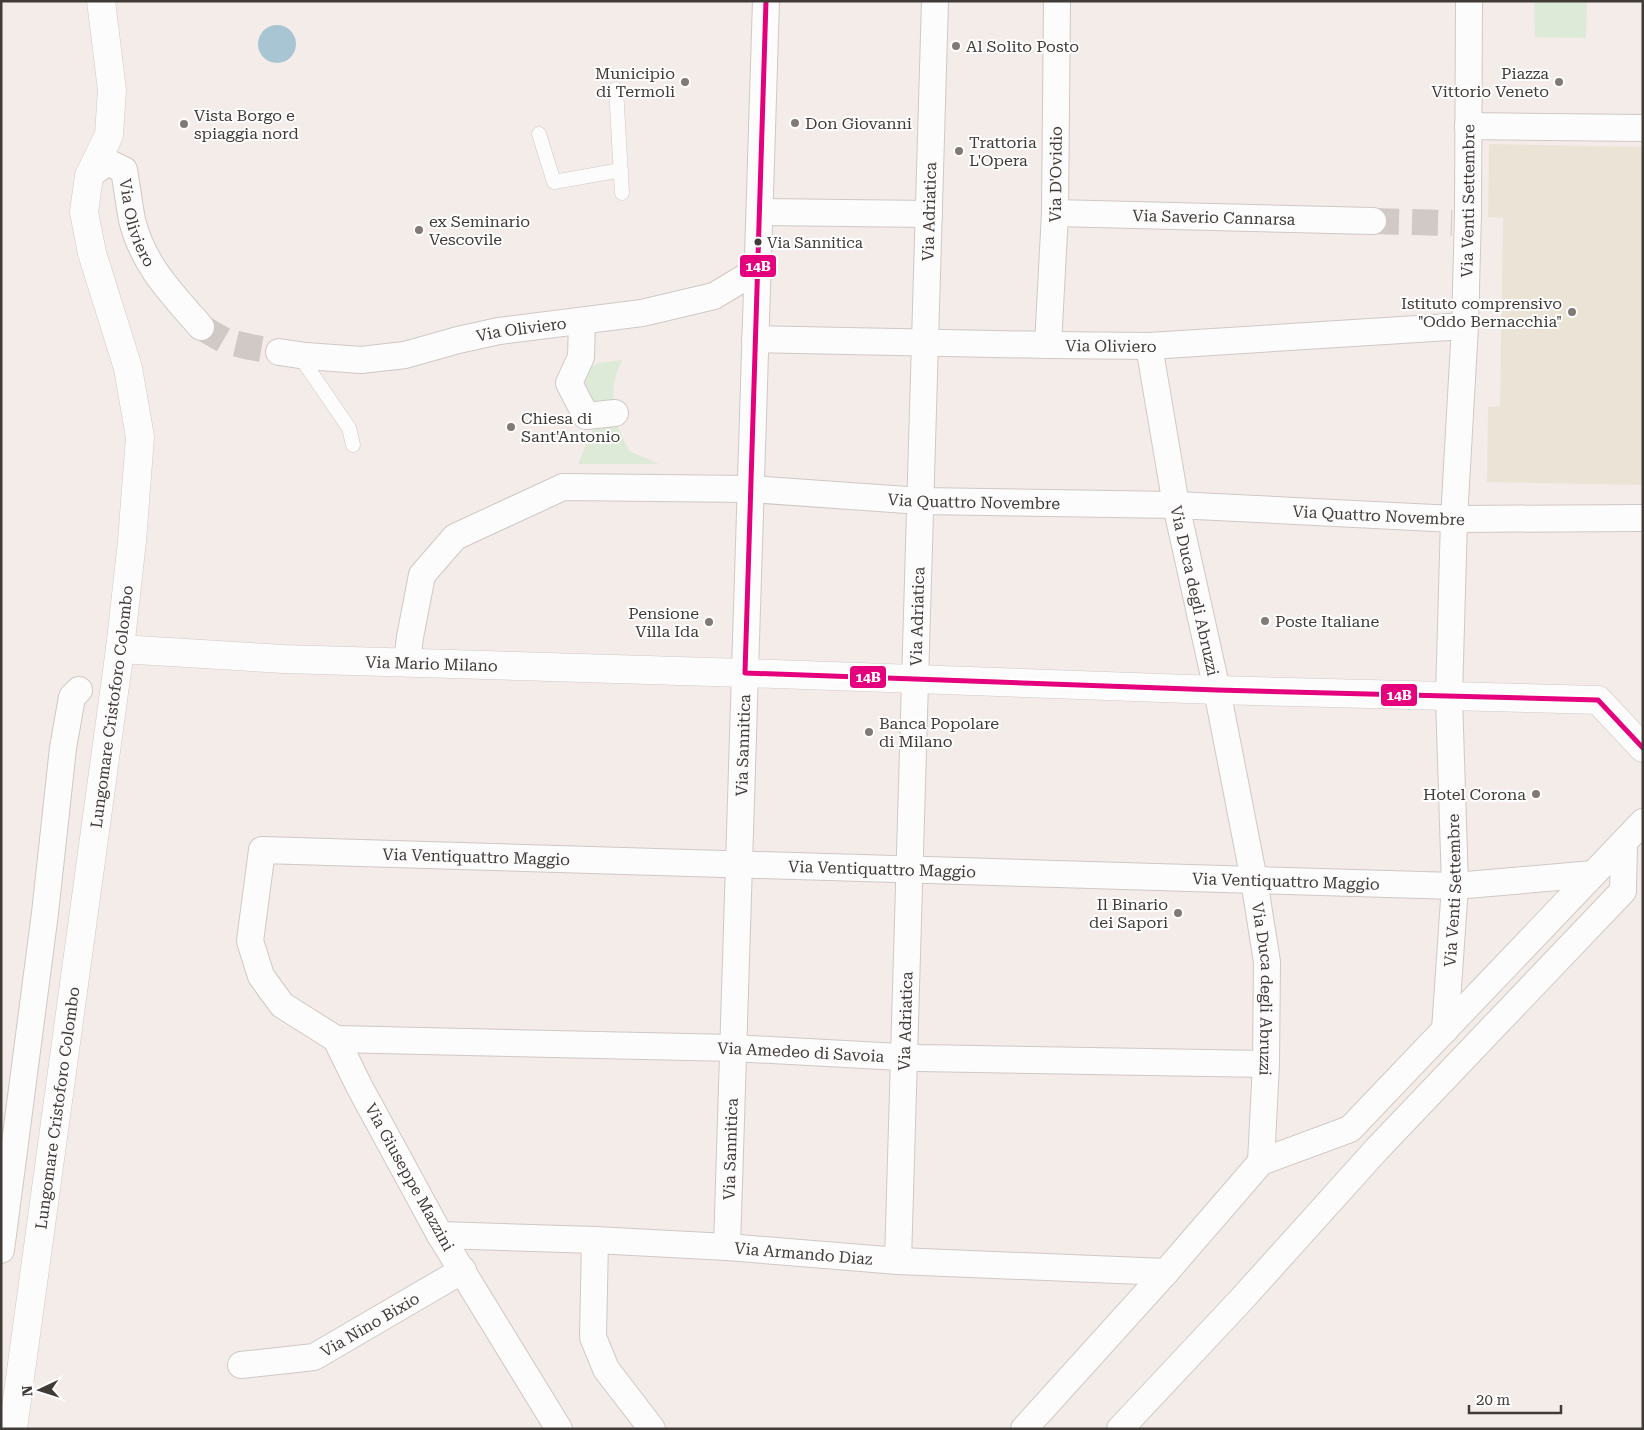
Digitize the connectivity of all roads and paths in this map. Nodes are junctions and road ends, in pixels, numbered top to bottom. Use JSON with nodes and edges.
{"nodes":[{"id":1,"x":101,"y":1,"type":"edge"},
{"id":2,"x":766,"y":1,"type":"edge"},
{"id":3,"x":935,"y":1,"type":"edge"},
{"id":4,"x":1056,"y":1,"type":"edge"},
{"id":5,"x":1469,"y":1,"type":"edge"},
{"id":6,"x":616,"y":89,"type":"dead end"},
{"id":7,"x":1468,"y":126,"type":"junction"},
{"id":8,"x":1643,"y":128,"type":"edge"},
{"id":9,"x":539,"y":134,"type":"dead end"},
{"id":10,"x":621,"y":170,"type":"junction"},
{"id":11,"x":89,"y":176,"type":"junction"},
{"id":12,"x":622,"y":193,"type":"dead end"},
{"id":13,"x":760,"y":212,"type":"junction"},
{"id":14,"x":1055,"y":213,"type":"junction"},
{"id":15,"x":929,"y":214,"type":"junction"},
{"id":16,"x":1373,"y":221,"type":"tunnel mouth"},
{"id":17,"x":757,"y":270,"type":"junction"},
{"id":18,"x":582,"y":321,"type":"junction"},
{"id":19,"x":1465,"y":326,"type":"junction"},
{"id":20,"x":202,"y":327,"type":"tunnel mouth"},
{"id":21,"x":756,"y":339,"type":"junction"},
{"id":22,"x":925,"y":342,"type":"junction"},
{"id":23,"x":1048,"y":345,"type":"junction"},
{"id":24,"x":1148,"y":346,"type":"junction"},
{"id":25,"x":289,"y":353,"type":"joint"},
{"id":26,"x":615,"y":413,"type":"dead end"},
{"id":27,"x":353,"y":445,"type":"dead end"},
{"id":28,"x":750,"y":489,"type":"junction"},
{"id":29,"x":921,"y":501,"type":"junction"},
{"id":30,"x":1176,"y":506,"type":"junction"},
{"id":31,"x":1454,"y":518,"type":"junction"},
{"id":32,"x":1643,"y":518,"type":"edge"},
{"id":33,"x":120,"y":649,"type":"junction"},
{"id":34,"x":407,"y":662,"type":"junction"},
{"id":35,"x":745,"y":673,"type":"junction"},
{"id":36,"x":915,"y":680,"type":"junction"},
{"id":37,"x":79,"y":690,"type":"dead end"},
{"id":38,"x":1217,"y":690,"type":"junction"},
{"id":39,"x":1449,"y":697,"type":"junction"},
{"id":40,"x":1643,"y":748,"type":"edge"},
{"id":41,"x":1643,"y":822,"type":"edge"},
{"id":42,"x":1624,"y":842,"type":"junction"},
{"id":43,"x":739,"y":864,"type":"junction"},
{"id":44,"x":910,"y":870,"type":"junction"},
{"id":45,"x":1593,"y":874,"type":"junction"},
{"id":46,"x":1254,"y":880,"type":"junction"},
{"id":47,"x":1455,"y":886,"type":"junction"},
{"id":48,"x":1444,"y":1030,"type":"junction"},
{"id":49,"x":336,"y":1039,"type":"junction"},
{"id":50,"x":733,"y":1048,"type":"junction"},
{"id":51,"x":904,"y":1057,"type":"junction"},
{"id":52,"x":1266,"y":1064,"type":"junction"},
{"id":53,"x":15,"y":1140,"type":"junction"},
{"id":54,"x":1261,"y":1162,"type":"junction"},
{"id":55,"x":2,"y":1164,"type":"dead end"},
{"id":56,"x":440,"y":1235,"type":"junction"},
{"id":57,"x":2,"y":1238,"type":"edge"},
{"id":58,"x":595,"y":1240,"type":"junction"},
{"id":59,"x":727,"y":1247,"type":"junction"},
{"id":60,"x":898,"y":1261,"type":"junction"},
{"id":61,"x":463,"y":1270,"type":"junction"},
{"id":62,"x":1166,"y":1272,"type":"junction"},
{"id":63,"x":241,"y":1365,"type":"dead end"},
{"id":64,"x":14,"y":1426,"type":"edge"},
{"id":65,"x":559,"y":1429,"type":"edge"},
{"id":66,"x":652,"y":1429,"type":"edge"},
{"id":67,"x":1024,"y":1429,"type":"edge"},
{"id":68,"x":1120,"y":1429,"type":"edge"}],
"edges":[{"from":1,"to":11,"type":"street","name":"Lungomare Cristoforo Colombo"},
{"from":2,"to":13,"type":"street","name":"Via Sannitica"},
{"from":3,"to":15,"type":"street","name":"Via Adriatica"},
{"from":4,"to":14,"type":"street","name":"Via D'Ovidio"},
{"from":5,"to":7,"type":"street","name":"Via Venti Settembre"},
{"from":6,"to":10,"type":"lane"},
{"from":7,"to":8,"type":"street"},
{"from":7,"to":19,"type":"street","name":"Via Venti Settembre"},
{"from":9,"to":10,"type":"lane"},
{"from":10,"to":12,"type":"lane"},
{"from":11,"to":20,"type":"street","name":"Via Oliviero"},
{"from":11,"to":33,"type":"street","name":"Lungomare Cristoforo Colombo"},
{"from":13,"to":15,"type":"street"},
{"from":13,"to":17,"type":"street","name":"Via Sannitica"},
{"from":14,"to":16,"type":"street","name":"Via Saverio Cannarsa"},
{"from":14,"to":23,"type":"street","name":"Via D'Ovidio"},
{"from":15,"to":22,"type":"street","name":"Via Adriatica"},
{"from":17,"to":18,"type":"street","name":"Via Oliviero"},
{"from":17,"to":21,"type":"street","name":"Via Sannitica"},
{"from":18,"to":25,"type":"street","name":"Via Oliviero"},
{"from":18,"to":26,"type":"street"},
{"from":19,"to":24,"type":"street","name":"Via Oliviero"},
{"from":19,"to":31,"type":"street","name":"Via Venti Settembre"},
{"from":21,"to":22,"type":"street","name":"Via Oliviero"},
{"from":21,"to":28,"type":"street","name":"Via Sannitica"},
{"from":22,"to":23,"type":"street","name":"Via Oliviero"},
{"from":22,"to":29,"type":"street","name":"Via Adriatica"},
{"from":23,"to":24,"type":"street","name":"Via Oliviero"},
{"from":24,"to":30,"type":"street","name":"Via Duca degli Abruzzi"},
{"from":25,"to":27,"type":"lane"},
{"from":28,"to":29,"type":"street","name":"Via Quattro Novembre"},
{"from":28,"to":34,"type":"street","name":"Via Quattro Novembre"},
{"from":28,"to":35,"type":"street","name":"Via Sannitica"},
{"from":29,"to":30,"type":"street","name":"Via Quattro Novembre"},
{"from":29,"to":36,"type":"street","name":"Via Adriatica"},
{"from":30,"to":31,"type":"street","name":"Via Quattro Novembre"},
{"from":30,"to":38,"type":"street","name":"Via Duca degli Abruzzi"},
{"from":31,"to":32,"type":"street","name":"Via Quattro Novembre"},
{"from":31,"to":39,"type":"street","name":"Via Venti Settembre"},
{"from":33,"to":34,"type":"street","name":"Via Mario Milano"},
{"from":33,"to":64,"type":"street","name":"Lungomare Cristoforo Colombo"},
{"from":34,"to":35,"type":"street","name":"Via Mario Milano"},
{"from":35,"to":36,"type":"street","name":"Via Mario Milano"},
{"from":35,"to":43,"type":"street","name":"Via Sannitica"},
{"from":36,"to":38,"type":"street","name":"Via Mario Milano"},
{"from":36,"to":44,"type":"street","name":"Via Adriatica"},
{"from":37,"to":53,"type":"street"},
{"from":38,"to":39,"type":"street","name":"Via Mario Milano"},
{"from":38,"to":46,"type":"street","name":"Via Duca degli Abruzzi"},
{"from":39,"to":40,"type":"street","name":"Via Mario Milano"},
{"from":39,"to":47,"type":"street","name":"Via Venti Settembre"},
{"from":41,"to":42,"type":"street"},
{"from":42,"to":45,"type":"street"},
{"from":42,"to":68,"type":"street"},
{"from":43,"to":44,"type":"street","name":"Via Ventiquattro Maggio"},
{"from":43,"to":49,"type":"street","name":"Via Ventiquattro Maggio"},
{"from":43,"to":50,"type":"street","name":"Via Sannitica"},
{"from":44,"to":46,"type":"street","name":"Via Ventiquattro Maggio"},
{"from":44,"to":51,"type":"street","name":"Via Adriatica"},
{"from":45,"to":47,"type":"street","name":"Via Ventiquattro Maggio"},
{"from":45,"to":48,"type":"street"},
{"from":46,"to":47,"type":"street","name":"Via Ventiquattro Maggio"},
{"from":46,"to":52,"type":"street","name":"Via Duca degli Abruzzi"},
{"from":47,"to":48,"type":"street","name":"Via Venti Settembre"},
{"from":48,"to":54,"type":"street"},
{"from":49,"to":50,"type":"street","name":"Via Amedeo di Savoia"},
{"from":49,"to":56,"type":"street","name":"Via Giuseppe Mazzini"},
{"from":50,"to":51,"type":"street","name":"Via Amedeo di Savoia"},
{"from":50,"to":59,"type":"street","name":"Via Sannitica"},
{"from":51,"to":52,"type":"street","name":"Via Amedeo di Savoia"},
{"from":51,"to":60,"type":"street","name":"Via Adriatica"},
{"from":52,"to":54,"type":"street","name":"Via Duca degli Abruzzi"},
{"from":53,"to":55,"type":"street"},
{"from":53,"to":57,"type":"street"},
{"from":54,"to":62,"type":"street"},
{"from":56,"to":58,"type":"street","name":"Via Armando Diaz"},
{"from":56,"to":61,"type":"street","name":"Via Giuseppe Mazzini"},
{"from":58,"to":59,"type":"street","name":"Via Armando Diaz"},
{"from":58,"to":66,"type":"street"},
{"from":59,"to":60,"type":"street","name":"Via Armando Diaz"},
{"from":60,"to":62,"type":"street","name":"Via Armando Diaz"},
{"from":61,"to":63,"type":"street","name":"Via Nino Bixio"},
{"from":61,"to":65,"type":"street","name":"Via Giuseppe Mazzini"},
{"from":62,"to":67,"type":"street"}]}
